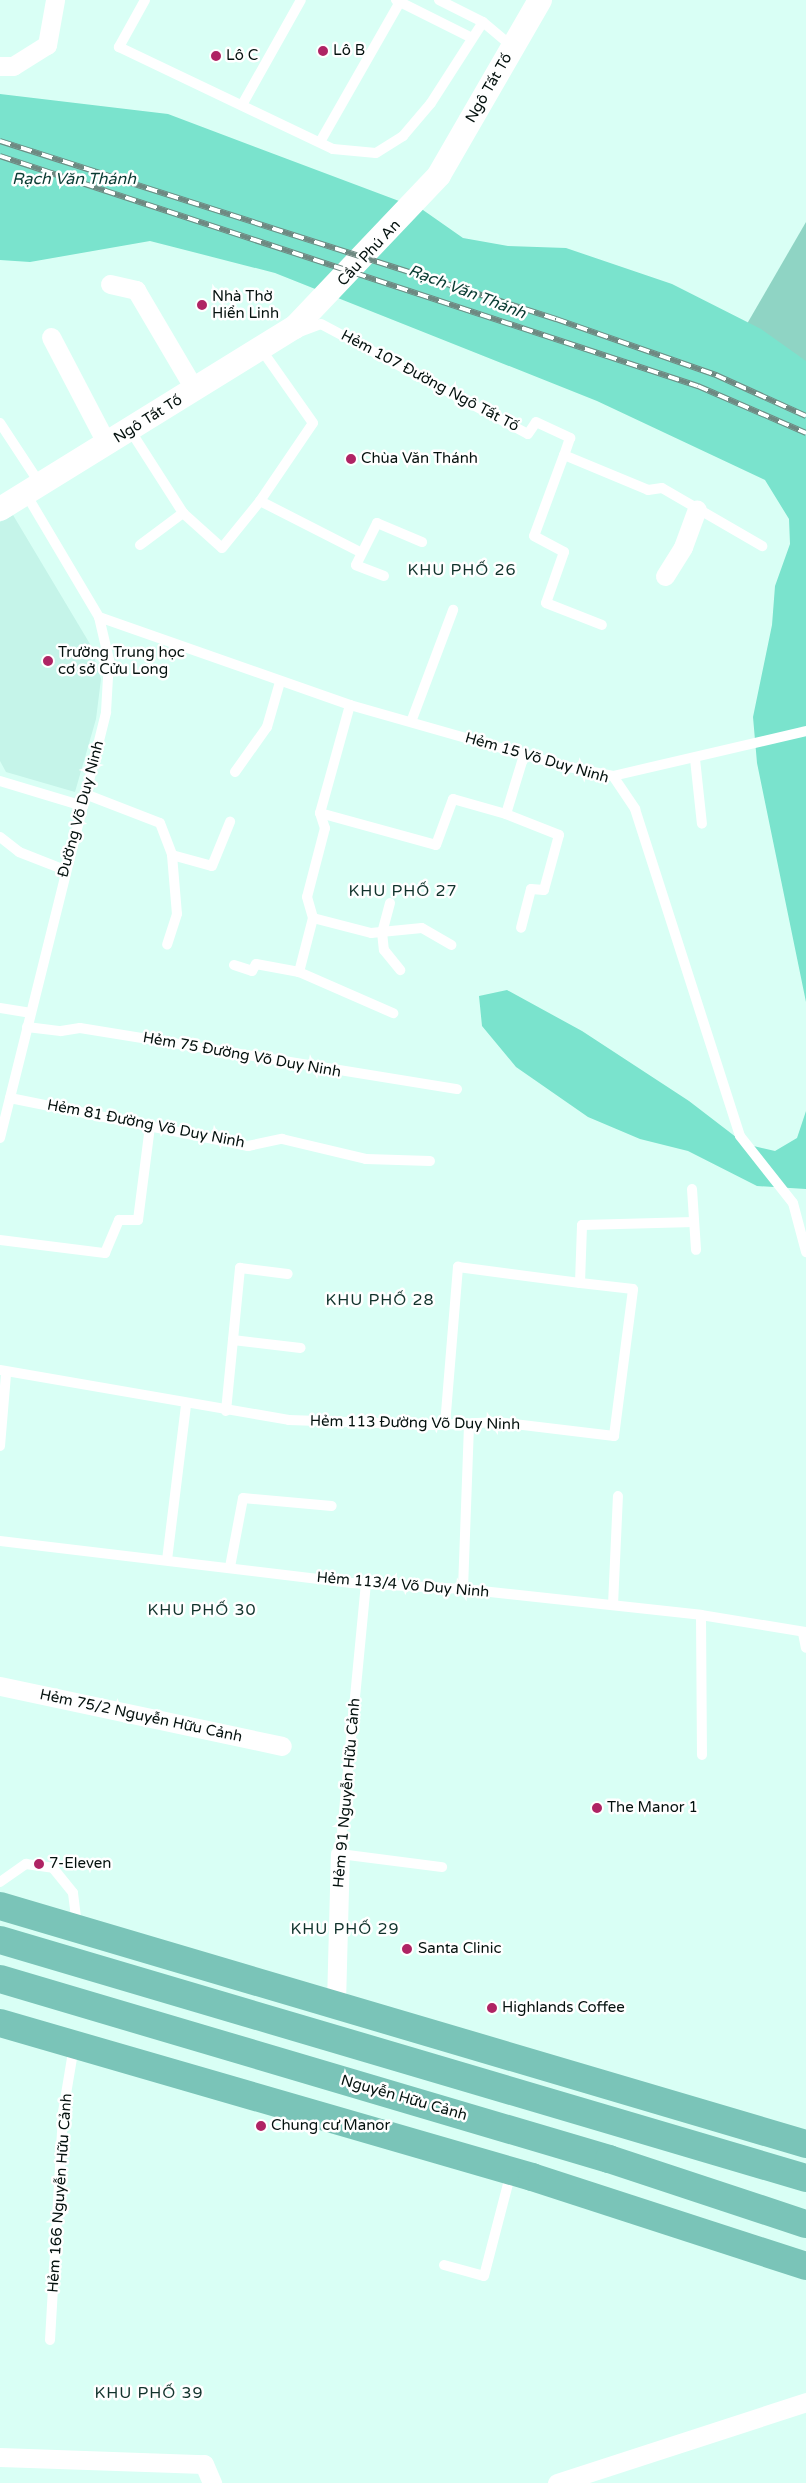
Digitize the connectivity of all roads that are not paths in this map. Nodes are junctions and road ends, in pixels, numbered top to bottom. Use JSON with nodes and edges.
{"nodes":[{"id":1,"x":54,"y":0,"type":"edge"},
{"id":2,"x":145,"y":0,"type":"edge"},
{"id":3,"x":301,"y":0,"type":"edge"},
{"id":4,"x":439,"y":0,"type":"edge"},
{"id":5,"x":540,"y":0,"type":"edge"},
{"id":6,"x":398,"y":1,"type":"edge"},
{"id":7,"x":483,"y":22,"type":"junction"},
{"id":8,"x":472,"y":38,"type":"junction"},
{"id":9,"x":513,"y":47,"type":"junction"},
{"id":10,"x":0,"y":66,"type":"edge"},
{"id":11,"x":242,"y":105,"type":"junction"},
{"id":12,"x":320,"y":142,"type":"junction"},
{"id":13,"x":439,"y":175,"type":"joint"},
{"id":14,"x":110,"y":284,"type":"dead end"},
{"id":15,"x":296,"y":327,"type":"joint"},
{"id":16,"x":51,"y":337,"type":"dead end"},
{"id":17,"x":261,"y":349,"type":"junction"},
{"id":18,"x":194,"y":390,"type":"junction"},
{"id":19,"x":0,"y":423,"type":"edge"},
{"id":20,"x":130,"y":430,"type":"junction"},
{"id":21,"x":107,"y":444,"type":"junction"},
{"id":22,"x":564,"y":455,"type":"junction"},
{"id":23,"x":33,"y":489,"type":"junction"},
{"id":24,"x":260,"y":502,"type":"junction"},
{"id":25,"x":0,"y":509,"type":"edge"},
{"id":26,"x":697,"y":509,"type":"junction"},
{"id":27,"x":183,"y":513,"type":"junction"},
{"id":28,"x":422,"y":542,"type":"dead end"},
{"id":29,"x":140,"y":545,"type":"dead end"},
{"id":30,"x":762,"y":546,"type":"dead end"},
{"id":31,"x":360,"y":552,"type":"junction"},
{"id":32,"x":384,"y":576,"type":"dead end"},
{"id":33,"x":665,"y":576,"type":"dead end"},
{"id":34,"x":453,"y":610,"type":"dead end"},
{"id":35,"x":99,"y":617,"type":"junction"},
{"id":36,"x":602,"y":625,"type":"dead end"},
{"id":37,"x":280,"y":682,"type":"junction"},
{"id":38,"x":350,"y":705,"type":"junction"},
{"id":39,"x":411,"y":722,"type":"junction"},
{"id":40,"x":806,"y":731,"type":"edge"},
{"id":41,"x":524,"y":755,"type":"junction"},
{"id":42,"x":695,"y":759,"type":"junction"},
{"id":43,"x":235,"y":772,"type":"dead end"},
{"id":44,"x":613,"y":776,"type":"junction"},
{"id":45,"x":0,"y":781,"type":"edge"},
{"id":46,"x":85,"y":794,"type":"junction"},
{"id":47,"x":83,"y":806,"type":"junction"},
{"id":48,"x":320,"y":813,"type":"junction"},
{"id":49,"x":506,"y":814,"type":"junction"},
{"id":50,"x":230,"y":822,"type":"dead end"},
{"id":51,"x":702,"y":824,"type":"dead end"},
{"id":52,"x":0,"y":837,"type":"edge"},
{"id":53,"x":172,"y":855,"type":"junction"},
{"id":54,"x":65,"y":870,"type":"junction"},
{"id":55,"x":390,"y":903,"type":"dead end"},
{"id":56,"x":314,"y":918,"type":"junction"},
{"id":57,"x":521,"y":928,"type":"dead end"},
{"id":58,"x":382,"y":932,"type":"junction"},
{"id":59,"x":167,"y":944,"type":"dead end"},
{"id":60,"x":451,"y":945,"type":"dead end"},
{"id":61,"x":234,"y":964,"type":"dead end"},
{"id":62,"x":400,"y":970,"type":"dead end"},
{"id":63,"x":299,"y":972,"type":"junction"},
{"id":64,"x":0,"y":1008,"type":"edge"},
{"id":65,"x":30,"y":1013,"type":"junction"},
{"id":66,"x":393,"y":1013,"type":"dead end"},
{"id":67,"x":26,"y":1027,"type":"junction"},
{"id":68,"x":457,"y":1089,"type":"dead end"},
{"id":69,"x":10,"y":1098,"type":"junction"},
{"id":70,"x":150,"y":1126,"type":"junction"},
{"id":71,"x":0,"y":1138,"type":"edge"},
{"id":72,"x":430,"y":1161,"type":"dead end"},
{"id":73,"x":692,"y":1189,"type":"dead end"},
{"id":74,"x":694,"y":1222,"type":"junction"},
{"id":75,"x":0,"y":1240,"type":"edge"},
{"id":76,"x":696,"y":1250,"type":"dead end"},
{"id":77,"x":806,"y":1252,"type":"edge"},
{"id":78,"x":288,"y":1274,"type":"dead end"},
{"id":79,"x":580,"y":1283,"type":"junction"},
{"id":80,"x":233,"y":1340,"type":"junction"},
{"id":81,"x":301,"y":1348,"type":"dead end"},
{"id":82,"x":3,"y":1372,"type":"edge"},
{"id":83,"x":186,"y":1405,"type":"junction"},
{"id":84,"x":226,"y":1410,"type":"junction"},
{"id":85,"x":469,"y":1424,"type":"junction"},
{"id":86,"x":445,"y":1425,"type":"junction"},
{"id":87,"x":0,"y":1446,"type":"edge"},
{"id":88,"x":618,"y":1496,"type":"dead end"},
{"id":89,"x":332,"y":1506,"type":"dead end"},
{"id":90,"x":0,"y":1541,"type":"edge"},
{"id":91,"x":167,"y":1560,"type":"junction"},
{"id":92,"x":230,"y":1568,"type":"junction"},
{"id":93,"x":366,"y":1584,"type":"junction"},
{"id":94,"x":463,"y":1589,"type":"junction"},
{"id":95,"x":613,"y":1605,"type":"junction"},
{"id":96,"x":701,"y":1615,"type":"junction"},
{"id":97,"x":804,"y":1632,"type":"edge"},
{"id":98,"x":806,"y":1648,"type":"edge"},
{"id":99,"x":0,"y":1686,"type":"edge"},
{"id":100,"x":282,"y":1746,"type":"dead end"},
{"id":101,"x":702,"y":1755,"type":"dead end"},
{"id":102,"x":340,"y":1854,"type":"junction"},
{"id":103,"x":442,"y":1867,"type":"dead end"},
{"id":104,"x":0,"y":1882,"type":"edge"},
{"id":105,"x":0,"y":1906,"type":"edge"},
{"id":106,"x":77,"y":1928,"type":"junction"},
{"id":107,"x":0,"y":1940,"type":"edge"},
{"id":108,"x":0,"y":1979,"type":"edge"},
{"id":109,"x":336,"y":2003,"type":"junction"},
{"id":110,"x":0,"y":2023,"type":"edge"},
{"id":111,"x":327,"y":2035,"type":"junction"},
{"id":112,"x":74,"y":2046,"type":"junction"},
{"id":113,"x":316,"y":2072,"type":"junction"},
{"id":114,"x":304,"y":2110,"type":"junction"},
{"id":115,"x":806,"y":2144,"type":"edge"},
{"id":116,"x":511,"y":2171,"type":"junction"},
{"id":117,"x":806,"y":2178,"type":"edge"},
{"id":118,"x":806,"y":2224,"type":"edge"},
{"id":119,"x":444,"y":2265,"type":"dead end"},
{"id":120,"x":806,"y":2266,"type":"edge"},
{"id":121,"x":50,"y":2340,"type":"dead end"},
{"id":122,"x":806,"y":2402,"type":"edge"},
{"id":123,"x":0,"y":2457,"type":"edge"},
{"id":124,"x":567,"y":2481,"type":"edge"},
{"id":125,"x":212,"y":2483,"type":"edge"}],
"edges":[{"from":1,"to":10,"type":"street"},
{"from":2,"to":11,"type":"lane"},
{"from":3,"to":11,"type":"lane"},
{"from":4,"to":7,"type":"lane"},
{"from":5,"to":9,"type":"street","name":"Ngô Tất Tố"},
{"from":6,"to":8,"type":"lane"},
{"from":6,"to":12,"type":"lane"},
{"from":7,"to":8,"type":"lane"},
{"from":7,"to":9,"type":"lane"},
{"from":8,"to":12,"type":"lane"},
{"from":9,"to":13,"type":"street","name":"Ngô Tất Tố"},
{"from":11,"to":12,"type":"lane"},
{"from":13,"to":15,"type":"street","name":"Cầu Phú An"},
{"from":14,"to":18,"type":"street"},
{"from":15,"to":17,"type":"street","name":"Ngô Tất Tố"},
{"from":16,"to":21,"type":"street"},
{"from":17,"to":18,"type":"street","name":"Ngô Tất Tố"},
{"from":17,"to":22,"type":"lane","name":"Hẻm 107 Đường Ngô Tất Tố"},
{"from":17,"to":24,"type":"lane"},
{"from":18,"to":20,"type":"street","name":"Ngô Tất Tố"},
{"from":19,"to":23,"type":"lane","name":"Đường Võ Duy Ninh"},
{"from":20,"to":21,"type":"street","name":"Ngô Tất Tố"},
{"from":20,"to":27,"type":"lane"},
{"from":21,"to":23,"type":"street","name":"Ngô Tất Tố"},
{"from":22,"to":26,"type":"lane"},
{"from":22,"to":36,"type":"lane"},
{"from":23,"to":25,"type":"street","name":"Ngô Tất Tố"},
{"from":23,"to":35,"type":"lane","name":"Đường Võ Duy Ninh"},
{"from":24,"to":27,"type":"lane"},
{"from":24,"to":31,"type":"lane"},
{"from":26,"to":30,"type":"lane"},
{"from":26,"to":33,"type":"street"},
{"from":27,"to":29,"type":"lane"},
{"from":28,"to":31,"type":"lane"},
{"from":31,"to":32,"type":"lane"},
{"from":34,"to":39,"type":"lane"},
{"from":35,"to":37,"type":"lane","name":"Hẻm 15 Võ Duy Ninh"},
{"from":35,"to":46,"type":"lane","name":"Đường Võ Duy Ninh"},
{"from":37,"to":38,"type":"lane","name":"Hẻm 15 Võ Duy Ninh"},
{"from":37,"to":43,"type":"lane"},
{"from":38,"to":39,"type":"lane","name":"Hẻm 15 Võ Duy Ninh"},
{"from":38,"to":48,"type":"lane"},
{"from":39,"to":41,"type":"lane","name":"Hẻm 15 Võ Duy Ninh"},
{"from":40,"to":42,"type":"lane"},
{"from":41,"to":44,"type":"lane","name":"Hẻm 15 Võ Duy Ninh"},
{"from":41,"to":49,"type":"lane"},
{"from":42,"to":44,"type":"lane"},
{"from":42,"to":51,"type":"lane"},
{"from":44,"to":77,"type":"lane","name":"Hẻm 15 Võ Duy Ninh"},
{"from":45,"to":47,"type":"lane"},
{"from":46,"to":47,"type":"lane","name":"Đường Võ Duy Ninh"},
{"from":46,"to":53,"type":"lane"},
{"from":47,"to":54,"type":"lane","name":"Đường Võ Duy Ninh"},
{"from":48,"to":49,"type":"lane"},
{"from":48,"to":56,"type":"lane"},
{"from":49,"to":57,"type":"lane"},
{"from":50,"to":53,"type":"lane"},
{"from":52,"to":54,"type":"lane"},
{"from":53,"to":59,"type":"lane"},
{"from":54,"to":65,"type":"lane","name":"Đường Võ Duy Ninh"},
{"from":55,"to":58,"type":"lane"},
{"from":56,"to":58,"type":"lane"},
{"from":56,"to":63,"type":"lane"},
{"from":58,"to":60,"type":"lane"},
{"from":58,"to":62,"type":"lane"},
{"from":61,"to":63,"type":"lane"},
{"from":63,"to":66,"type":"lane"},
{"from":64,"to":65,"type":"lane"},
{"from":65,"to":67,"type":"lane","name":"Đường Võ Duy Ninh"},
{"from":67,"to":68,"type":"lane","name":"Hẻm 75 Đường Võ Duy Ninh"},
{"from":67,"to":69,"type":"lane","name":"Đường Võ Duy Ninh"},
{"from":69,"to":70,"type":"lane","name":"Hẻm 81 Đường Võ Duy Ninh"},
{"from":69,"to":71,"type":"lane","name":"Đường Võ Duy Ninh"},
{"from":70,"to":72,"type":"lane","name":"Hẻm 81 Đường Võ Duy Ninh"},
{"from":70,"to":75,"type":"lane"},
{"from":73,"to":74,"type":"lane"},
{"from":74,"to":76,"type":"lane"},
{"from":74,"to":79,"type":"lane"},
{"from":78,"to":80,"type":"lane"},
{"from":79,"to":85,"type":"lane","name":"Hẻm 113 Đường Võ Duy Ninh"},
{"from":79,"to":86,"type":"lane"},
{"from":80,"to":81,"type":"lane"},
{"from":80,"to":84,"type":"lane"},
{"from":82,"to":83,"type":"lane","name":"Hẻm 113 Đường Võ Duy Ninh"},
{"from":82,"to":87,"type":"lane"},
{"from":83,"to":84,"type":"lane","name":"Hẻm 113 Đường Võ Duy Ninh"},
{"from":83,"to":91,"type":"lane"},
{"from":84,"to":86,"type":"lane","name":"Hẻm 113 Đường Võ Duy Ninh"},
{"from":85,"to":86,"type":"lane","name":"Hẻm 113 Đường Võ Duy Ninh"},
{"from":85,"to":94,"type":"lane"},
{"from":88,"to":95,"type":"lane"},
{"from":89,"to":92,"type":"lane"},
{"from":90,"to":91,"type":"lane","name":"Hẻm 113/4 Võ Duy Ninh"},
{"from":91,"to":92,"type":"lane","name":"Hẻm 113/4 Võ Duy Ninh"},
{"from":92,"to":93,"type":"lane","name":"Hẻm 113/4 Võ Duy Ninh"},
{"from":93,"to":94,"type":"lane","name":"Hẻm 113/4 Võ Duy Ninh"},
{"from":93,"to":102,"type":"lane","name":"Hẻm 91 Nguyễn Hữu Cảnh"},
{"from":94,"to":95,"type":"lane","name":"Hẻm 113/4 Võ Duy Ninh"},
{"from":95,"to":96,"type":"lane","name":"Hẻm 113/4 Võ Duy Ninh"},
{"from":96,"to":97,"type":"lane","name":"Hẻm 113/4 Võ Duy Ninh"},
{"from":96,"to":101,"type":"lane"},
{"from":97,"to":98,"type":"lane"},
{"from":99,"to":100,"type":"street","name":"Hẻm 75/2 Nguyễn Hữu Cảnh"},
{"from":102,"to":103,"type":"lane"},
{"from":102,"to":109,"type":"street","name":"Hẻm 91 Nguyễn Hữu Cảnh"},
{"from":104,"to":106,"type":"lane"},
{"from":105,"to":106,"type":"main road"},
{"from":106,"to":109,"type":"main road"},
{"from":107,"to":111,"type":"main road"},
{"from":108,"to":113,"type":"main road","name":"Nguyễn Hữu Cảnh"},
{"from":109,"to":111,"type":"main road"},
{"from":109,"to":115,"type":"main road"},
{"from":110,"to":112,"type":"main road"},
{"from":111,"to":113,"type":"main road"},
{"from":111,"to":117,"type":"main road"},
{"from":112,"to":114,"type":"main road"},
{"from":112,"to":121,"type":"lane","name":"Hẻm 166 Nguyễn Hữu Cảnh"},
{"from":113,"to":114,"type":"main road"},
{"from":113,"to":118,"type":"main road","name":"Nguyễn Hữu Cảnh"},
{"from":114,"to":116,"type":"main road"},
{"from":116,"to":119,"type":"lane"},
{"from":116,"to":120,"type":"main road"},
{"from":122,"to":124,"type":"street"},
{"from":123,"to":125,"type":"street"}]}
